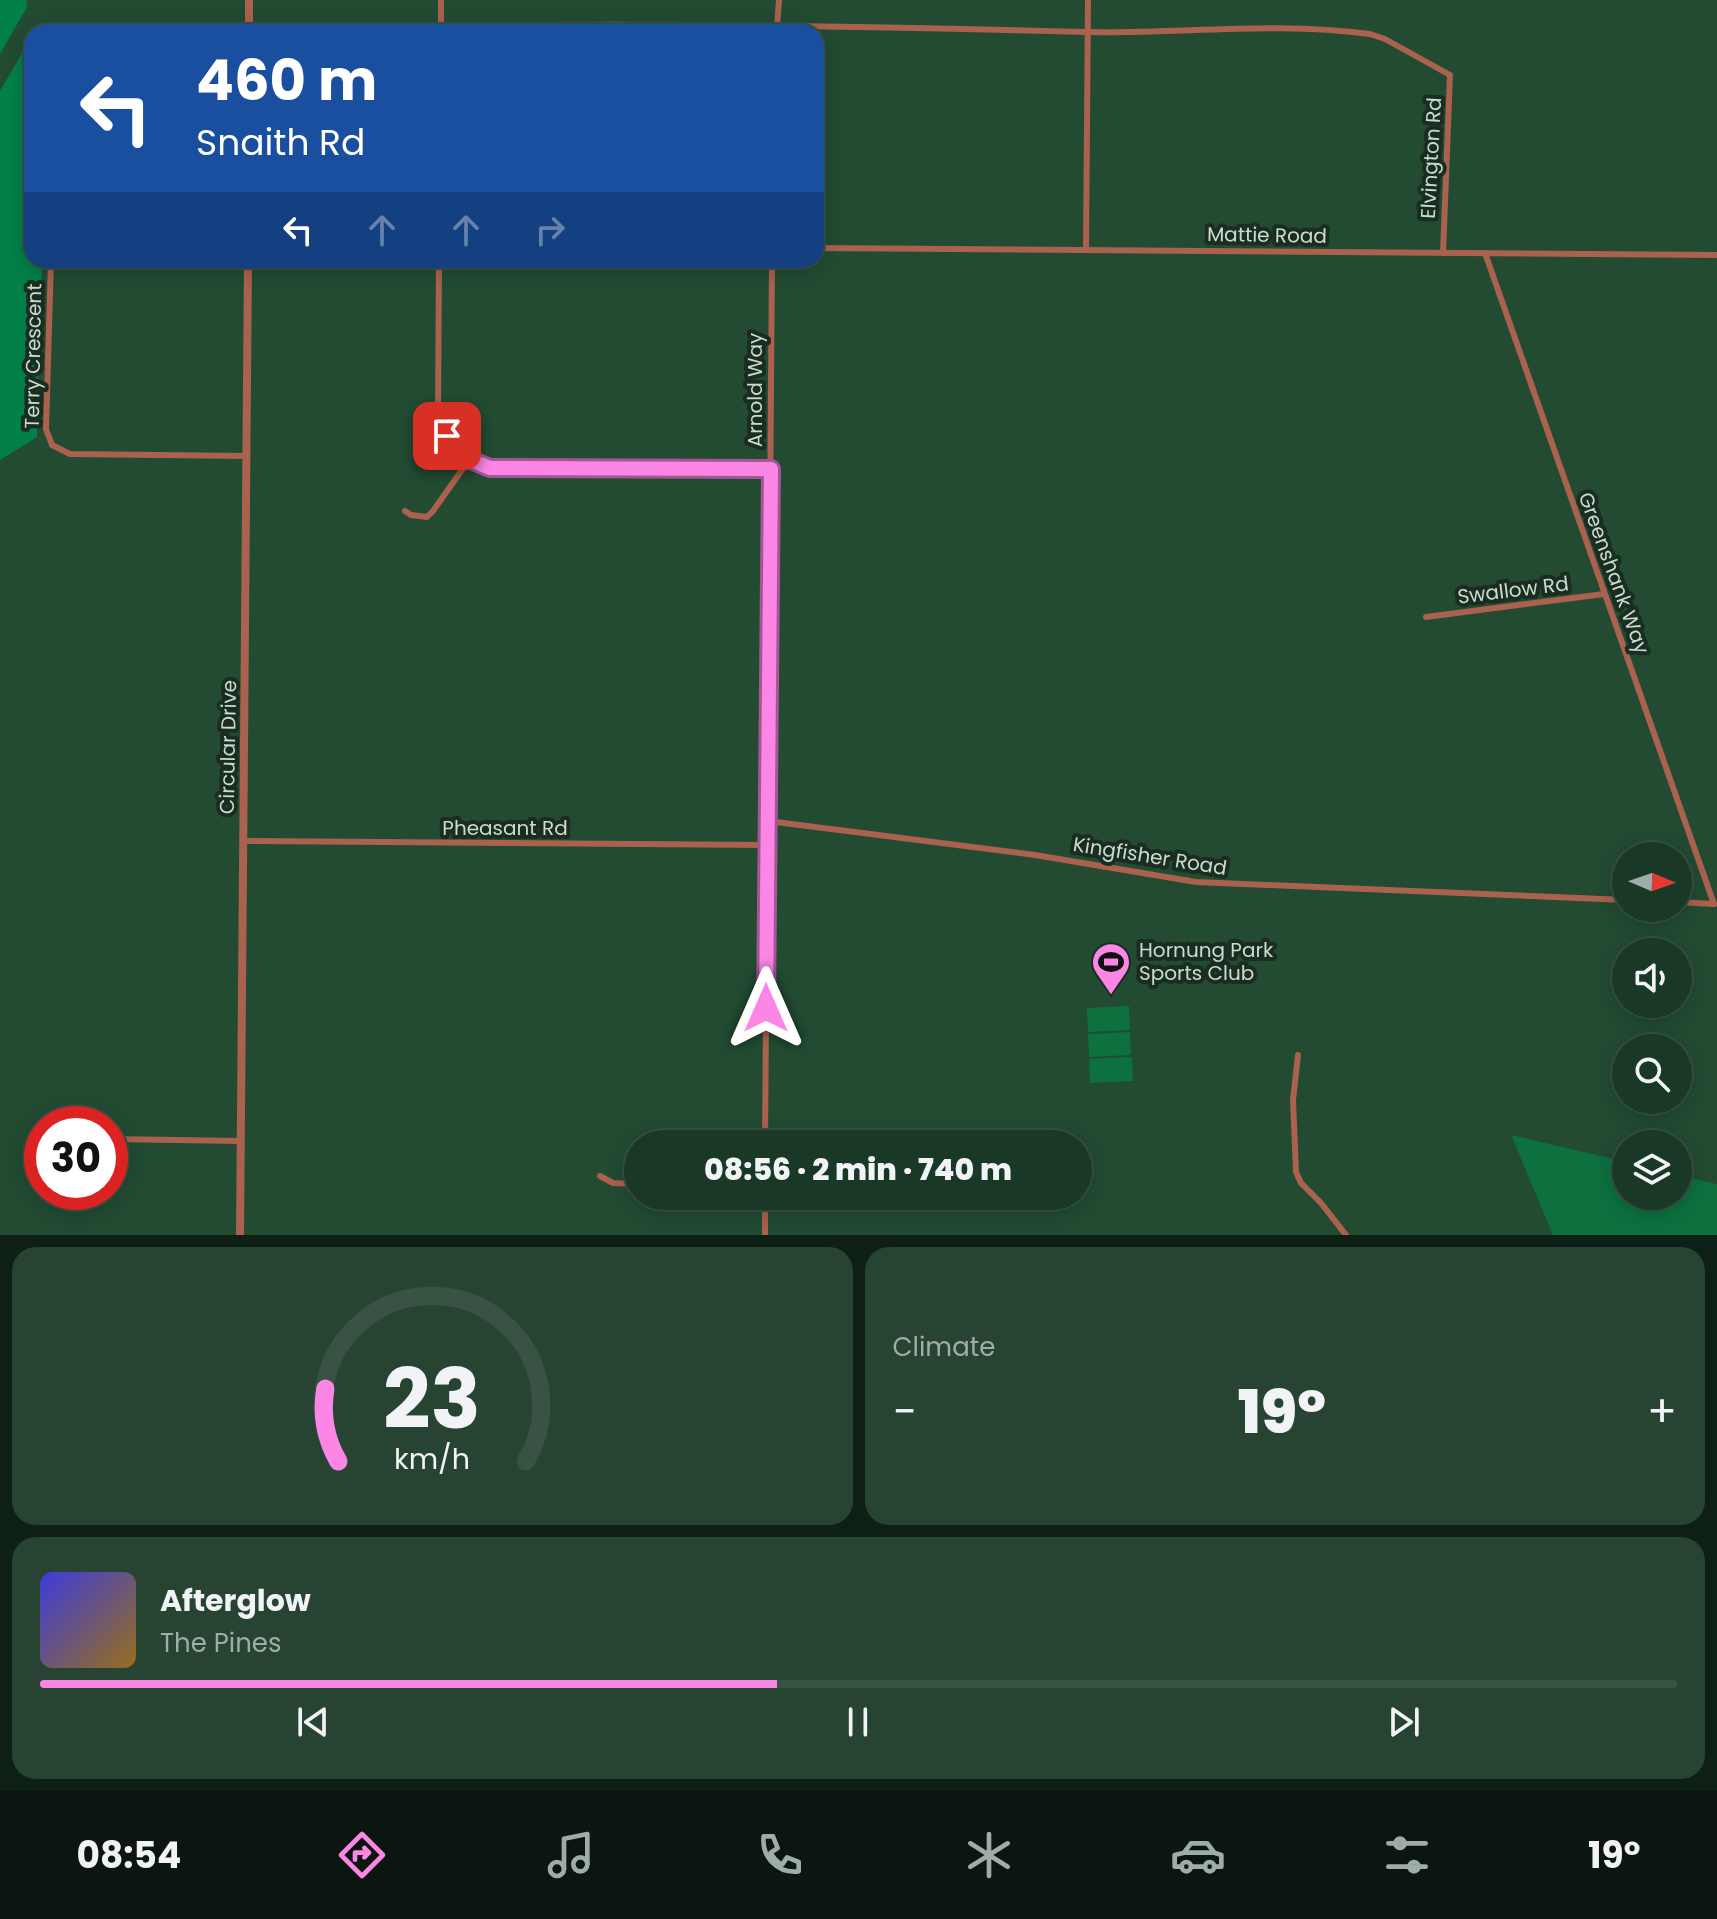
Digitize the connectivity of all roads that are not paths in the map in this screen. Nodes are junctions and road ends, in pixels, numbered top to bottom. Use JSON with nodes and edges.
{"nodes":[{"id":1,"x":249,"y":0,"type":"edge"},
{"id":2,"x":441,"y":0,"type":"edge"},
{"id":3,"x":779,"y":0,"type":"edge"},
{"id":4,"x":1088,"y":0,"type":"edge"},
{"id":5,"x":249,"y":24,"type":"edge"},
{"id":6,"x":441,"y":24,"type":"edge"},
{"id":7,"x":777,"y":24,"type":"edge"},
{"id":8,"x":824,"y":28,"type":"edge"},
{"id":9,"x":1087,"y":32,"type":"junction"},
{"id":10,"x":824,"y":248,"type":"edge"},
{"id":11,"x":1086,"y":249,"type":"junction"},
{"id":12,"x":1443,"y":253,"type":"junction"},
{"id":13,"x":1485,"y":253,"type":"junction"},
{"id":14,"x":1717,"y":255,"type":"edge"},
{"id":15,"x":51,"y":268,"type":"edge"},
{"id":16,"x":248,"y":268,"type":"edge"},
{"id":17,"x":439,"y":268,"type":"edge"},
{"id":18,"x":772,"y":268,"type":"edge"},
{"id":19,"x":247,"y":456,"type":"junction"},
{"id":20,"x":469,"y":460,"type":"junction"},
{"id":21,"x":771,"y":469,"type":"junction"},
{"id":22,"x":405,"y":511,"type":"dead end"},
{"id":23,"x":1604,"y":594,"type":"junction"},
{"id":24,"x":1426,"y":617,"type":"dead end"},
{"id":25,"x":768,"y":821,"type":"junction"},
{"id":26,"x":243,"y":841,"type":"junction"},
{"id":27,"x":767,"y":845,"type":"junction"},
{"id":28,"x":1612,"y":899,"type":"edge"},
{"id":29,"x":1692,"y":903,"type":"edge"},
{"id":30,"x":1716,"y":904,"type":"edge"},
{"id":31,"x":1298,"y":1055,"type":"dead end"},
{"id":32,"x":765,"y":1130,"type":"edge"},
{"id":33,"x":128,"y":1139,"type":"edge"},
{"id":34,"x":241,"y":1141,"type":"junction"},
{"id":35,"x":600,"y":1176,"type":"dead end"},
{"id":36,"x":624,"y":1183,"type":"edge"},
{"id":37,"x":765,"y":1210,"type":"edge"},
{"id":38,"x":240,"y":1235,"type":"edge"},
{"id":39,"x":765,"y":1235,"type":"edge"},
{"id":40,"x":1346,"y":1235,"type":"edge"}],
"edges":[{"from":1,"to":5,"type":"street"},
{"from":2,"to":6,"type":"street"},
{"from":3,"to":7,"type":"street"},
{"from":4,"to":9,"type":"street"},
{"from":8,"to":9,"type":"street","name":"Elvington Rd"},
{"from":9,"to":11,"type":"street"},
{"from":9,"to":12,"type":"street","name":"Elvington Rd"},
{"from":10,"to":11,"type":"street","name":"Mattie Road"},
{"from":11,"to":12,"type":"street","name":"Mattie Road"},
{"from":12,"to":13,"type":"street","name":"Mattie Road"},
{"from":13,"to":14,"type":"street","name":"Mattie Road"},
{"from":13,"to":23,"type":"street","name":"Greenshank Way"},
{"from":15,"to":19,"type":"street","name":"Terry Crescent"},
{"from":16,"to":19,"type":"street","name":"Circular Drive"},
{"from":17,"to":20,"type":"street"},
{"from":18,"to":21,"type":"street","name":"Arnold Way"},
{"from":19,"to":26,"type":"street","name":"Circular Drive"},
{"from":20,"to":21,"type":"street"},
{"from":20,"to":22,"type":"street"},
{"from":21,"to":25,"type":"street","name":"Arnold Way"},
{"from":23,"to":24,"type":"street","name":"Swallow Rd"},
{"from":23,"to":30,"type":"street","name":"Greenshank Way"},
{"from":25,"to":27,"type":"street","name":"Arnold Way"},
{"from":25,"to":28,"type":"street","name":"Kingfisher Road"},
{"from":26,"to":27,"type":"street","name":"Pheasant Rd"},
{"from":26,"to":34,"type":"street","name":"Circular Drive"},
{"from":27,"to":32,"type":"street","name":"Arnold Way"},
{"from":29,"to":30,"type":"street"},
{"from":31,"to":40,"type":"street"},
{"from":33,"to":34,"type":"street"},
{"from":34,"to":38,"type":"street","name":"Circular Drive"},
{"from":35,"to":36,"type":"street"},
{"from":37,"to":39,"type":"street"}]}
